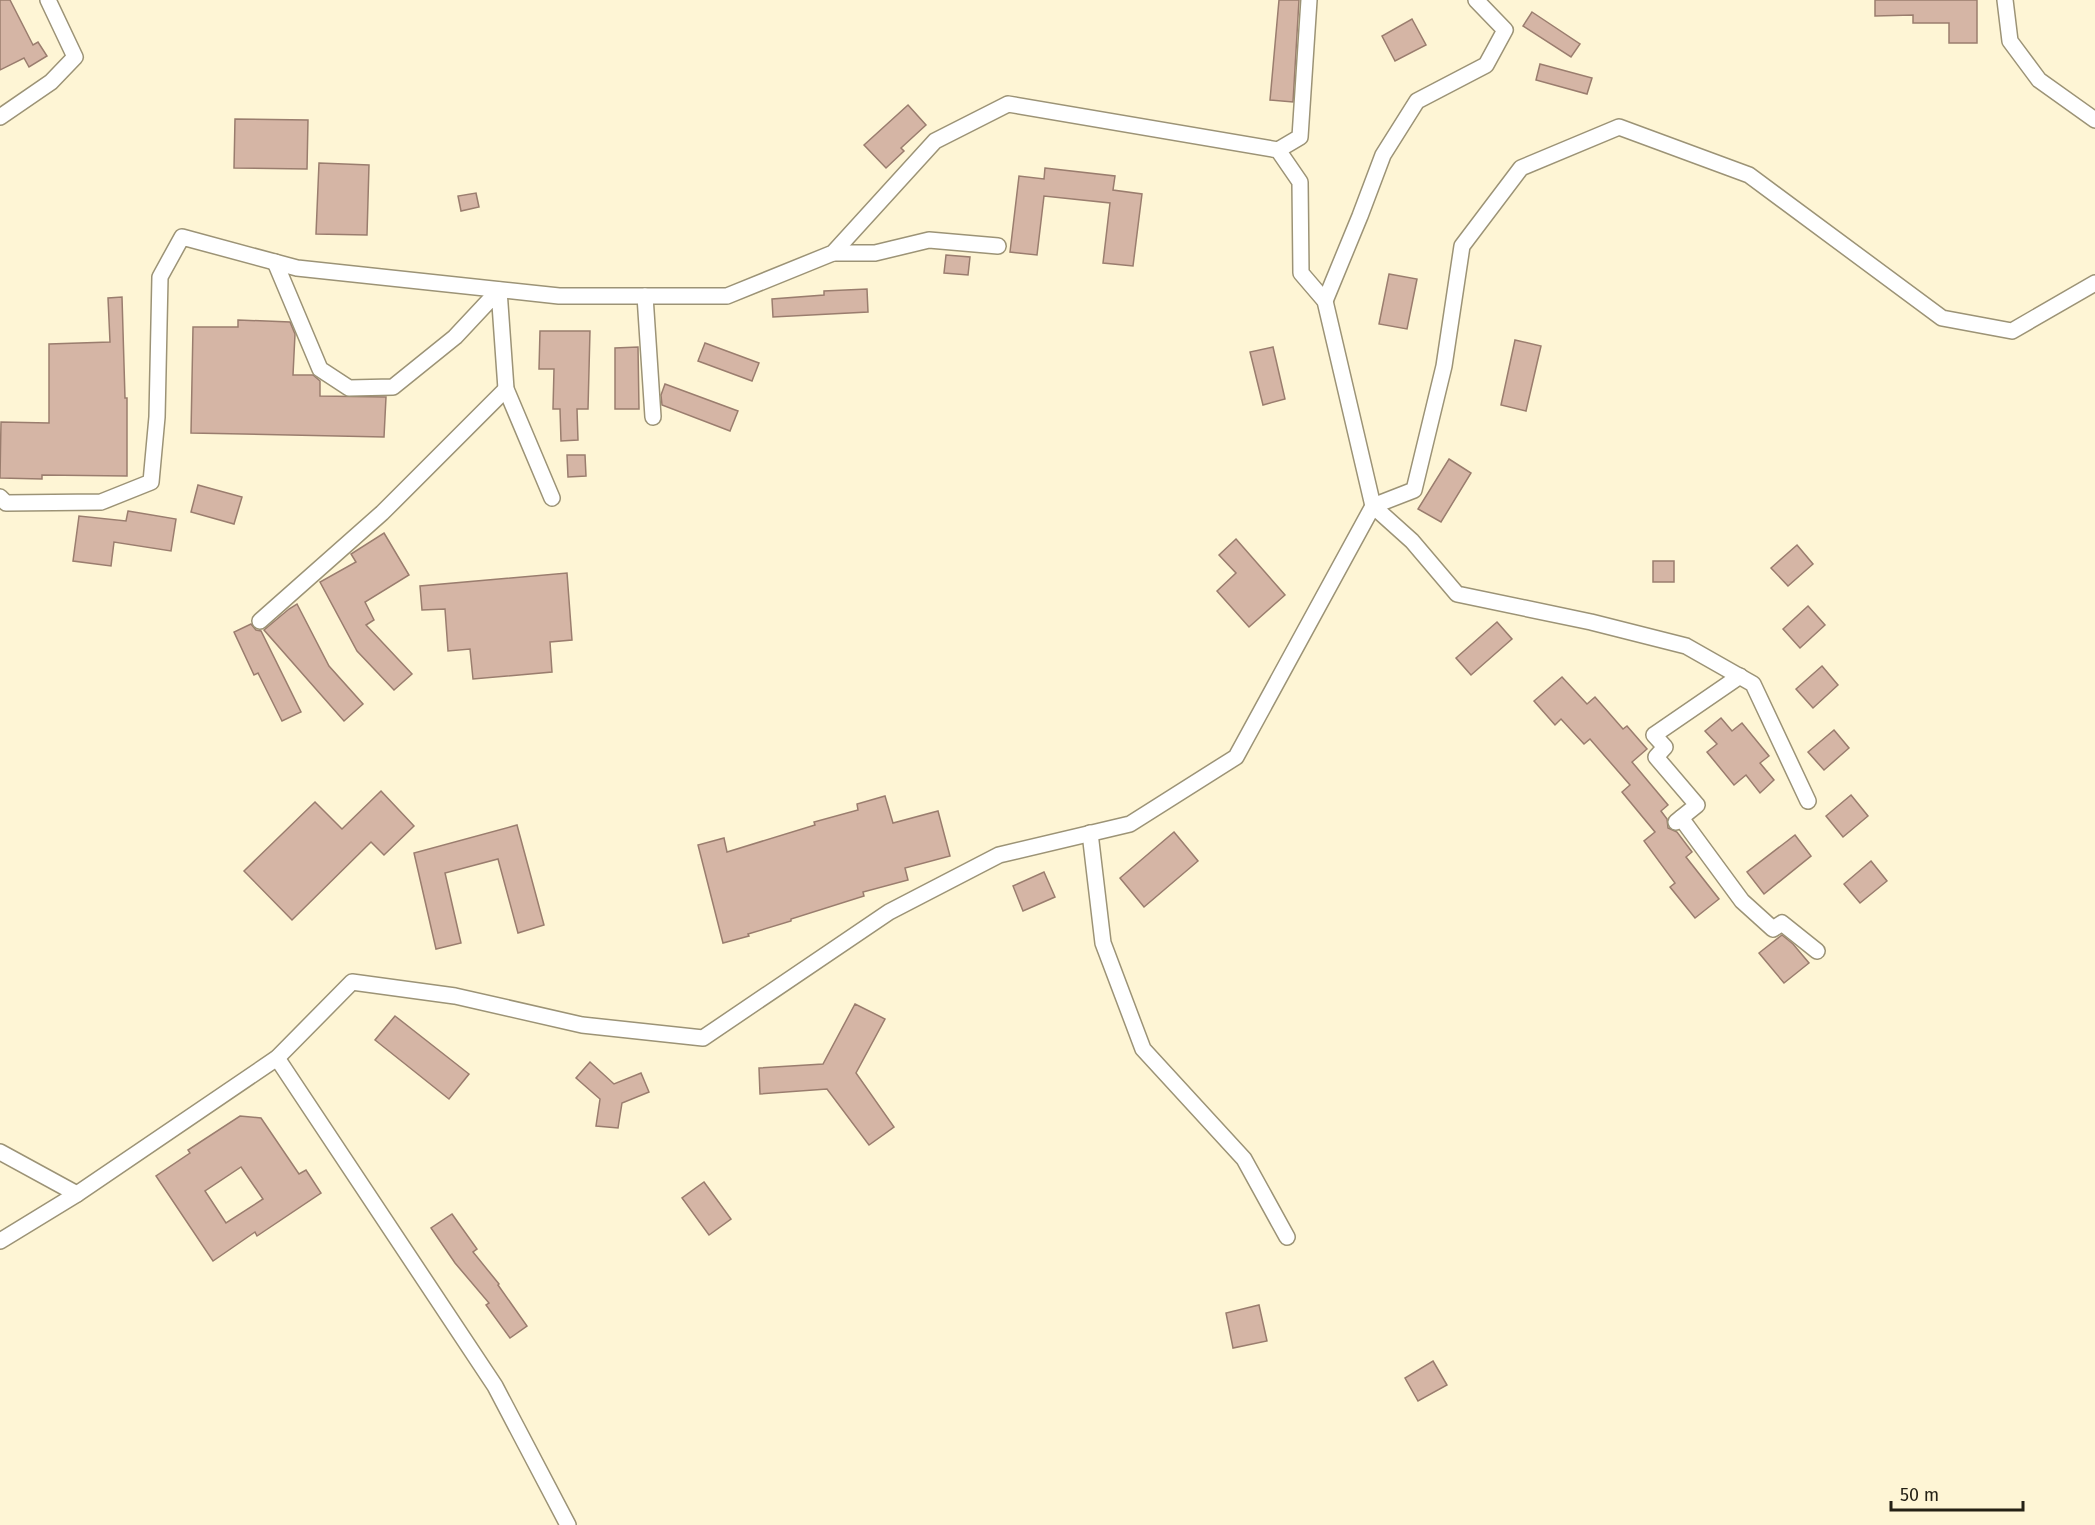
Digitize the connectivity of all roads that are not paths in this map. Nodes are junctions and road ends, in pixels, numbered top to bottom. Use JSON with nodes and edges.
{"nodes":[{"id":1,"x":48,"y":0,"type":"edge"},
{"id":2,"x":1309,"y":0,"type":"edge"},
{"id":3,"x":1476,"y":0,"type":"edge"},
{"id":4,"x":2005,"y":0,"type":"edge"},
{"id":5,"x":0,"y":117,"type":"edge"},
{"id":6,"x":2095,"y":120,"type":"edge"},
{"id":7,"x":1278,"y":150,"type":"junction"},
{"id":8,"x":998,"y":246,"type":"dead end"},
{"id":9,"x":833,"y":253,"type":"junction"},
{"id":10,"x":275,"y":262,"type":"junction"},
{"id":11,"x":2095,"y":283,"type":"edge"},
{"id":12,"x":499,"y":290,"type":"junction"},
{"id":13,"x":645,"y":296,"type":"junction"},
{"id":14,"x":1325,"y":301,"type":"junction"},
{"id":15,"x":506,"y":388,"type":"junction"},
{"id":16,"x":653,"y":417,"type":"dead end"},
{"id":17,"x":0,"y":497,"type":"edge"},
{"id":18,"x":552,"y":498,"type":"dead end"},
{"id":19,"x":1374,"y":506,"type":"junction"},
{"id":20,"x":260,"y":621,"type":"dead end"},
{"id":21,"x":1740,"y":676,"type":"junction"},
{"id":22,"x":1808,"y":801,"type":"dead end"},
{"id":23,"x":1090,"y":834,"type":"junction"},
{"id":24,"x":1817,"y":951,"type":"dead end"},
{"id":25,"x":277,"y":1058,"type":"junction"},
{"id":26,"x":0,"y":1152,"type":"edge"},
{"id":27,"x":77,"y":1194,"type":"junction"},
{"id":28,"x":1287,"y":1237,"type":"dead end"},
{"id":29,"x":0,"y":1241,"type":"edge"},
{"id":30,"x":568,"y":1525,"type":"edge"}],
"edges":[{"from":1,"to":5,"type":"street"},
{"from":2,"to":7,"type":"street"},
{"from":3,"to":14,"type":"street"},
{"from":4,"to":6,"type":"street"},
{"from":7,"to":9,"type":"street"},
{"from":7,"to":14,"type":"street"},
{"from":8,"to":9,"type":"street"},
{"from":9,"to":13,"type":"street"},
{"from":10,"to":12,"type":"street"},
{"from":10,"to":12,"type":"street"},
{"from":10,"to":17,"type":"street"},
{"from":11,"to":19,"type":"street"},
{"from":12,"to":13,"type":"street"},
{"from":12,"to":15,"type":"street"},
{"from":13,"to":16,"type":"street"},
{"from":14,"to":19,"type":"street"},
{"from":15,"to":18,"type":"street"},
{"from":15,"to":20,"type":"street"},
{"from":19,"to":21,"type":"street"},
{"from":19,"to":23,"type":"street"},
{"from":21,"to":22,"type":"street"},
{"from":21,"to":24,"type":"street"},
{"from":23,"to":25,"type":"street"},
{"from":23,"to":28,"type":"street"},
{"from":25,"to":27,"type":"street"},
{"from":25,"to":30,"type":"street"},
{"from":26,"to":27,"type":"street"},
{"from":27,"to":29,"type":"street"}]}
